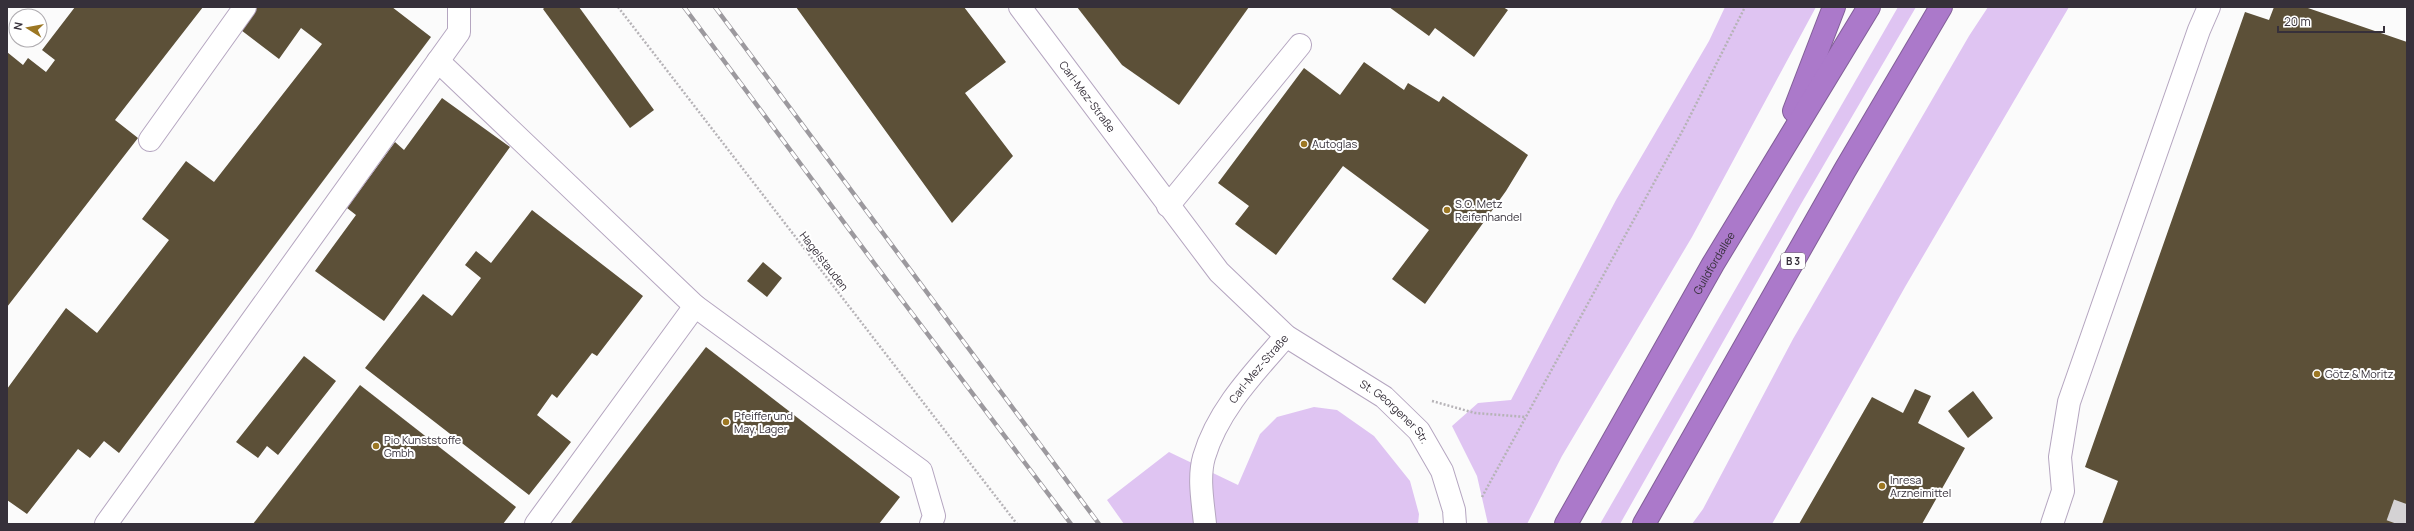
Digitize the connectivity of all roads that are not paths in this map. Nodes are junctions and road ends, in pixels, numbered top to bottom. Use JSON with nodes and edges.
{"nodes":[{"id":1,"x":245,"y":7,"type":"edge"},
{"id":2,"x":459,"y":7,"type":"edge"},
{"id":3,"x":1020,"y":7,"type":"edge"},
{"id":4,"x":1834,"y":7,"type":"edge"},
{"id":5,"x":1869,"y":7,"type":"edge"},
{"id":6,"x":1941,"y":7,"type":"edge"},
{"id":7,"x":2209,"y":7,"type":"edge"},
{"id":8,"x":1300,"y":45,"type":"dead end"},
{"id":9,"x":438,"y":61,"type":"junction"},
{"id":10,"x":150,"y":140,"type":"dead end"},
{"id":11,"x":1774,"y":164,"type":"junction"},
{"id":12,"x":1168,"y":206,"type":"junction"},
{"id":13,"x":695,"y":306,"type":"junction"},
{"id":14,"x":1286,"y":336,"type":"junction"},
{"id":15,"x":106,"y":524,"type":"edge"},
{"id":16,"x":536,"y":524,"type":"edge"},
{"id":17,"x":931,"y":524,"type":"edge"},
{"id":18,"x":1206,"y":524,"type":"edge"},
{"id":19,"x":1455,"y":524,"type":"edge"},
{"id":20,"x":1566,"y":524,"type":"edge"},
{"id":21,"x":1644,"y":524,"type":"edge"},
{"id":22,"x":2052,"y":524,"type":"edge"}],
"edges":[{"from":1,"to":10,"type":"street"},
{"from":2,"to":9,"type":"street"},
{"from":3,"to":12,"type":"street","name":"Carl-Mez-Straße"},
{"from":4,"to":11,"type":"highway"},
{"from":5,"to":11,"type":"highway","name":"Guildfordallee"},
{"from":6,"to":21,"type":"highway","number":"B 3"},
{"from":7,"to":22,"type":"street"},
{"from":8,"to":12,"type":"street"},
{"from":9,"to":13,"type":"street"},
{"from":9,"to":15,"type":"street"},
{"from":11,"to":20,"type":"highway","name":"Guildfordallee"},
{"from":12,"to":14,"type":"street","name":"Carl-Mez-Straße"},
{"from":13,"to":16,"type":"street"},
{"from":13,"to":17,"type":"street"},
{"from":14,"to":18,"type":"street","name":"Carl-Mez-Straße"},
{"from":14,"to":19,"type":"street","name":"St. Georgener Str."}]}
